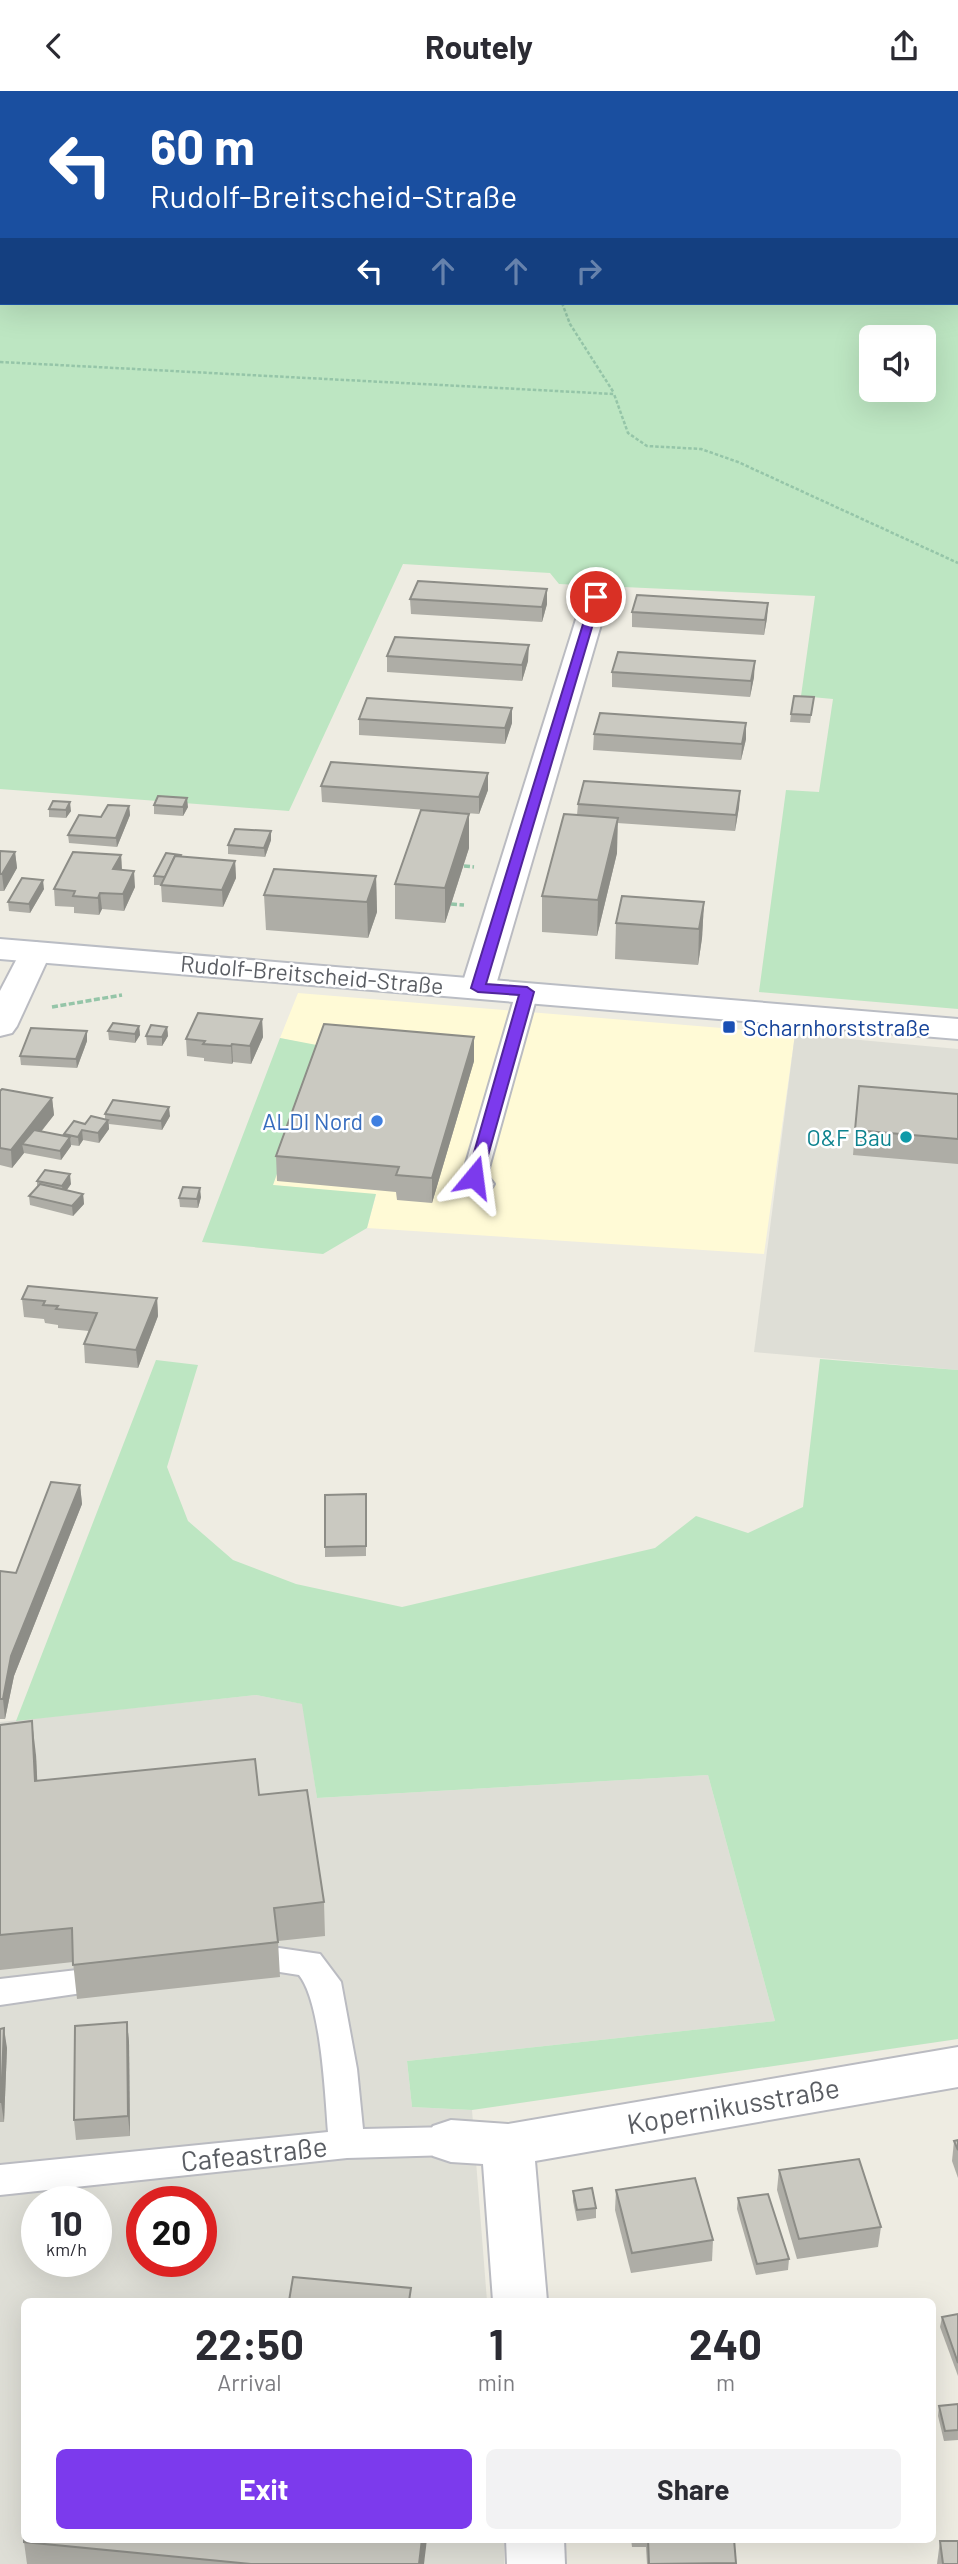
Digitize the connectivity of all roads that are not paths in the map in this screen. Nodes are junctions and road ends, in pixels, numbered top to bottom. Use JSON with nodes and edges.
{"nodes":[{"id":1,"x":596,"y":597,"type":"dead end"},
{"id":2,"x":0,"y":949,"type":"edge"},
{"id":3,"x":35,"y":952,"type":"junction"},
{"id":4,"x":478,"y":988,"type":"junction"},
{"id":5,"x":527,"y":992,"type":"junction"},
{"id":6,"x":3,"y":1020,"type":"edge"},
{"id":7,"x":958,"y":1029,"type":"edge"},
{"id":8,"x":482,"y":1184,"type":"dead end"},
{"id":9,"x":279,"y":1961,"type":"edge"},
{"id":10,"x":77,"y":1983,"type":"edge"},
{"id":11,"x":0,"y":1992,"type":"edge"},
{"id":12,"x":958,"y":2067,"type":"edge"},
{"id":13,"x":451,"y":2141,"type":"joint"},
{"id":14,"x":347,"y":2144,"type":"junction"},
{"id":15,"x":508,"y":2145,"type":"junction"},
{"id":16,"x":0,"y":2179,"type":"edge"},
{"id":17,"x":520,"y":2298,"type":"edge"},
{"id":18,"x":535,"y":2543,"type":"edge"},
{"id":19,"x":536,"y":2564,"type":"edge"}],
"edges":[{"from":1,"to":4,"type":"street"},
{"from":2,"to":3,"type":"street","name":"Rudolf-Breitscheid-Straße"},
{"from":3,"to":4,"type":"street","name":"Rudolf-Breitscheid-Straße"},
{"from":3,"to":6,"type":"street"},
{"from":4,"to":5,"type":"street","name":"Rudolf-Breitscheid-Straße"},
{"from":5,"to":7,"type":"street","name":"Rudolf-Breitscheid-Straße"},
{"from":5,"to":8,"type":"lane"},
{"from":9,"to":14,"type":"lane"},
{"from":10,"to":11,"type":"lane"},
{"from":12,"to":15,"type":"street","name":"Kopernikusstraße"},
{"from":13,"to":14,"type":"lane","name":"Cafeastraße"},
{"from":13,"to":15,"type":"street","name":"Cafeastraße"},
{"from":14,"to":16,"type":"lane","name":"Cafeastraße"},
{"from":15,"to":17,"type":"street"},
{"from":18,"to":19,"type":"street"}]}
